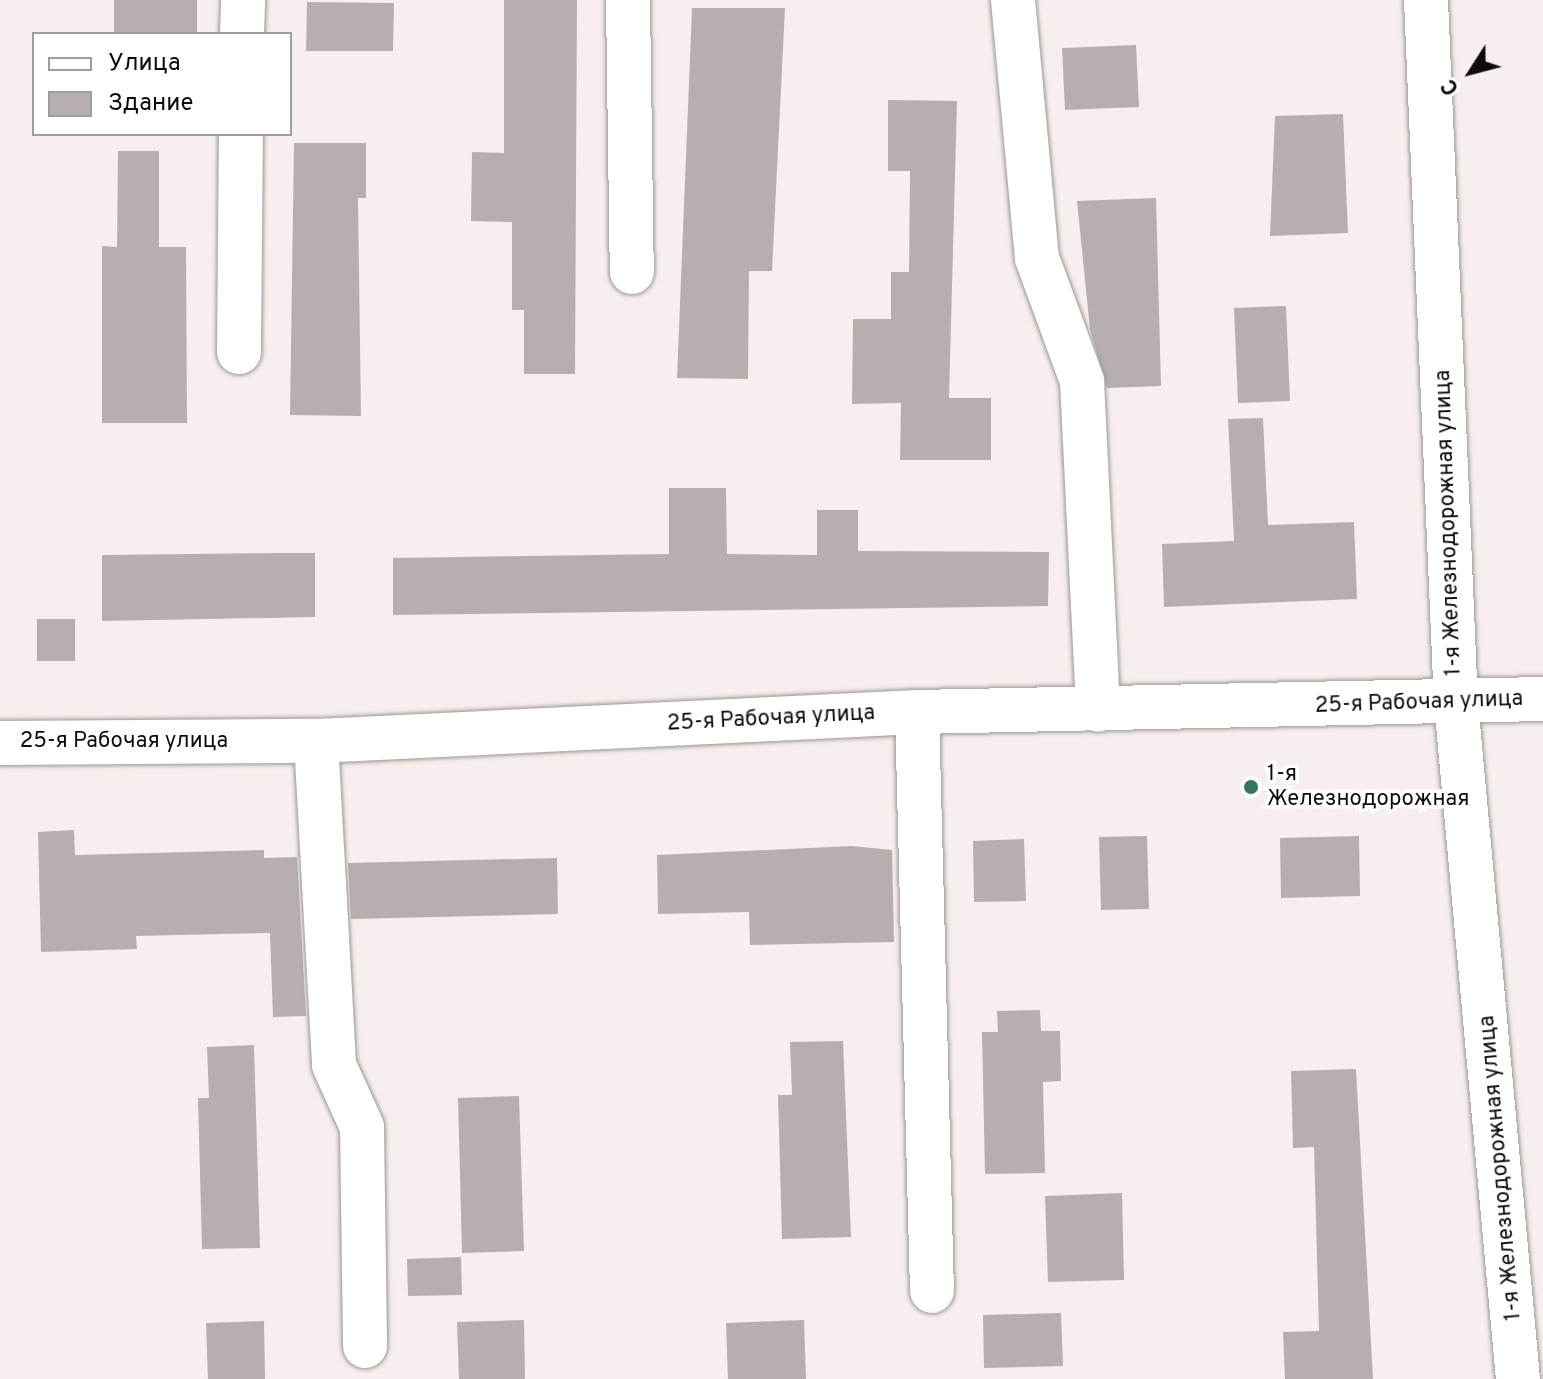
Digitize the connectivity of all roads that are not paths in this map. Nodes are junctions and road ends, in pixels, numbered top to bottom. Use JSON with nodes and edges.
{"nodes":[{"id":1,"x":243,"y":0,"type":"edge"},
{"id":2,"x":628,"y":0,"type":"edge"},
{"id":3,"x":1013,"y":0,"type":"edge"},
{"id":4,"x":1426,"y":0,"type":"edge"},
{"id":5,"x":242,"y":32,"type":"edge"},
{"id":6,"x":241,"y":136,"type":"edge"},
{"id":7,"x":632,"y":272,"type":"dead end"},
{"id":8,"x":239,"y":352,"type":"dead end"},
{"id":9,"x":1543,"y":699,"type":"edge"},
{"id":10,"x":1456,"y":703,"type":"junction"},
{"id":11,"x":1098,"y":710,"type":"junction"},
{"id":12,"x":917,"y":712,"type":"junction"},
{"id":13,"x":316,"y":741,"type":"junction"},
{"id":14,"x":0,"y":743,"type":"edge"},
{"id":15,"x":1528,"y":1273,"type":"edge"},
{"id":16,"x":932,"y":1291,"type":"dead end"},
{"id":17,"x":365,"y":1346,"type":"dead end"},
{"id":18,"x":1518,"y":1379,"type":"edge"}],
"edges":[{"from":1,"to":5,"type":"street"},
{"from":2,"to":7,"type":"street"},
{"from":3,"to":11,"type":"street"},
{"from":4,"to":10,"type":"street","name":"1-я Железнодорожная улица"},
{"from":6,"to":8,"type":"street"},
{"from":9,"to":10,"type":"street","name":"25-я Рабочая улица"},
{"from":10,"to":11,"type":"street","name":"25-я Рабочая улица"},
{"from":10,"to":15,"type":"street","name":"1-я Железнодорожная улица"},
{"from":11,"to":12,"type":"street","name":"25-я Рабочая улица"},
{"from":12,"to":13,"type":"street","name":"25-я Рабочая улица"},
{"from":12,"to":16,"type":"street"},
{"from":13,"to":14,"type":"street","name":"25-я Рабочая улица"},
{"from":13,"to":17,"type":"street"},
{"from":15,"to":18,"type":"street","name":"1-я Железнодорожная улица"}]}
